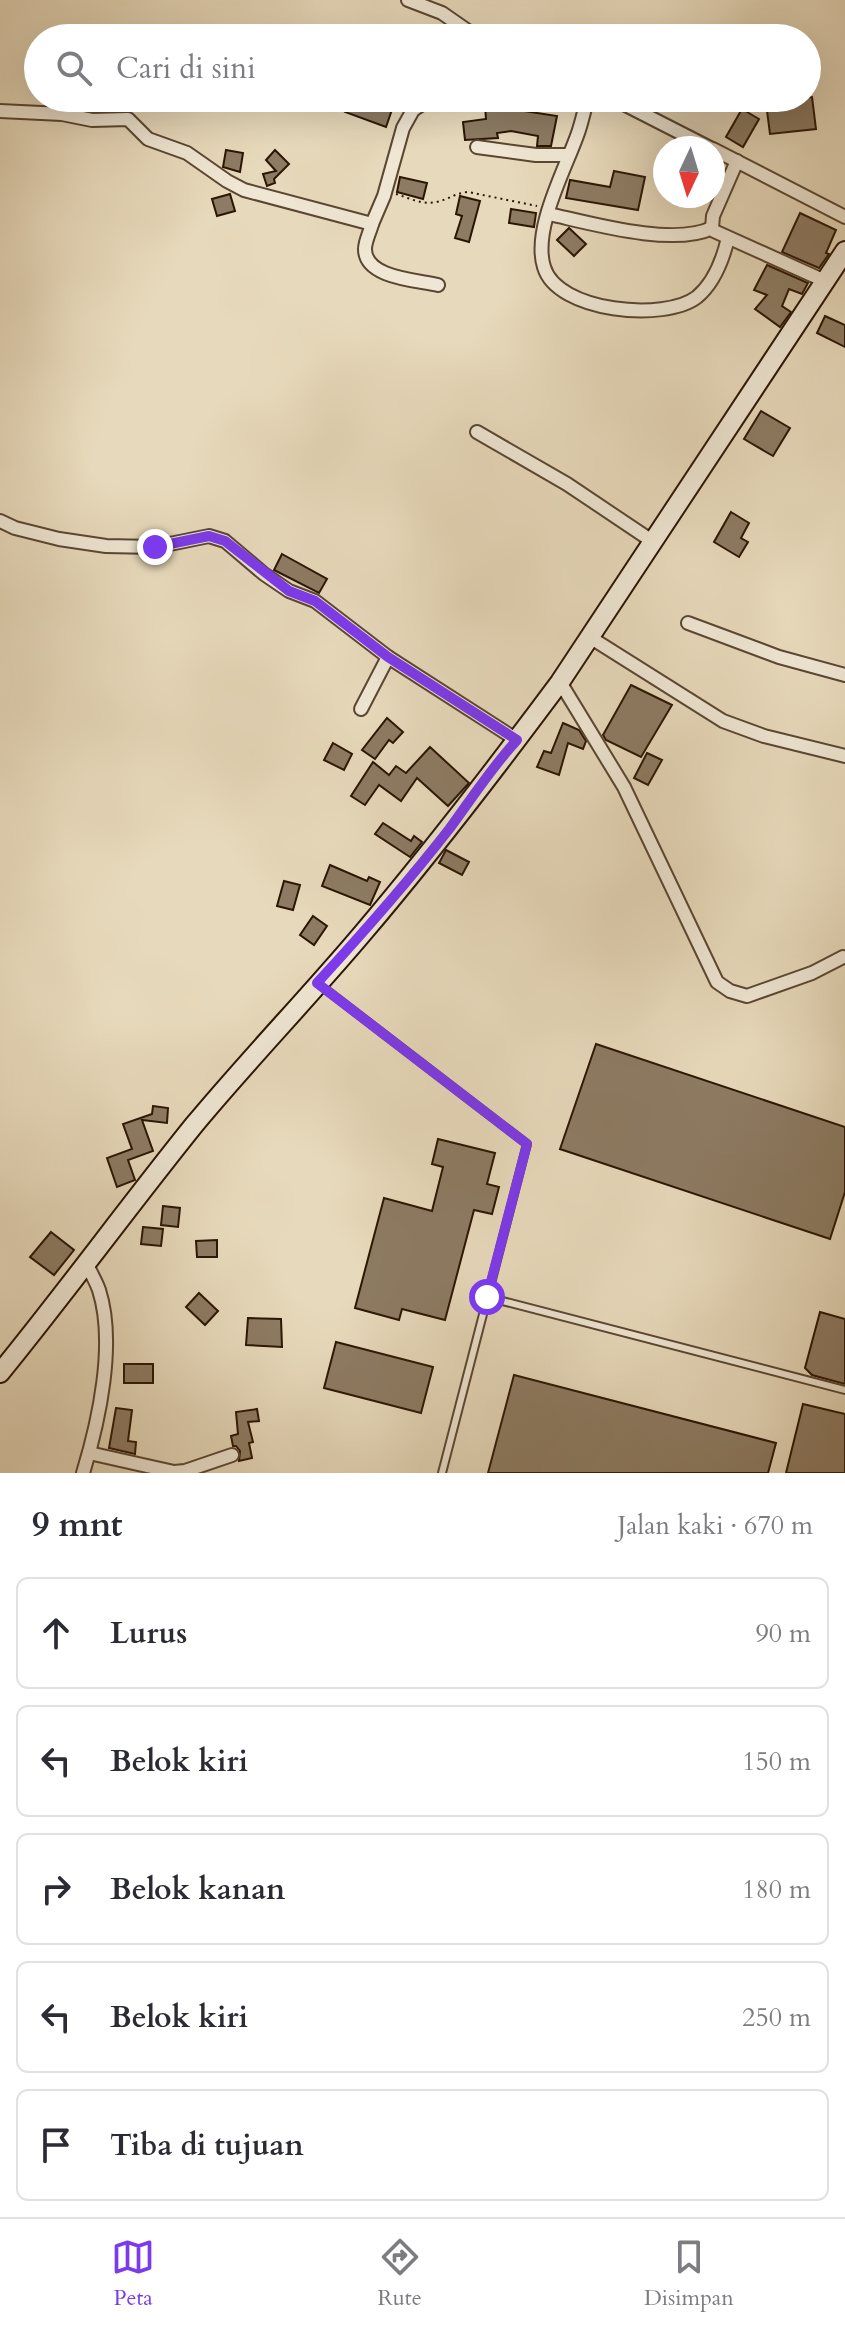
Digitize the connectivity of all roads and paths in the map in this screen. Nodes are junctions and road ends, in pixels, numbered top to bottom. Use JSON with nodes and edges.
{"nodes":[{"id":1,"x":418,"y":1,"type":"edge"},
{"id":2,"x":459,"y":24,"type":"edge"},
{"id":3,"x":0,"y":111,"type":"edge"},
{"id":4,"x":412,"y":112,"type":"edge"},
{"id":5,"x":584,"y":112,"type":"edge"},
{"id":6,"x":639,"y":112,"type":"edge"},
{"id":7,"x":687,"y":136,"type":"edge"},
{"id":8,"x":477,"y":147,"type":"dead end"},
{"id":9,"x":568,"y":155,"type":"junction"},
{"id":10,"x":725,"y":155,"type":"edge"},
{"id":11,"x":737,"y":161,"type":"junction"},
{"id":12,"x":385,"y":190,"type":"junction"},
{"id":13,"x":549,"y":211,"type":"junction"},
{"id":14,"x":845,"y":217,"type":"edge"},
{"id":15,"x":372,"y":224,"type":"junction"},
{"id":16,"x":712,"y":228,"type":"junction"},
{"id":17,"x":728,"y":238,"type":"junction"},
{"id":18,"x":845,"y":251,"type":"edge"},
{"id":19,"x":825,"y":281,"type":"junction"},
{"id":20,"x":438,"y":285,"type":"dead end"},
{"id":21,"x":477,"y":432,"type":"dead end"},
{"id":22,"x":0,"y":521,"type":"edge"},
{"id":23,"x":652,"y":541,"type":"junction"},
{"id":24,"x":688,"y":623,"type":"dead end"},
{"id":25,"x":588,"y":636,"type":"junction"},
{"id":26,"x":388,"y":657,"type":"junction"},
{"id":27,"x":845,"y":675,"type":"edge"},
{"id":28,"x":560,"y":682,"type":"junction"},
{"id":29,"x":361,"y":709,"type":"dead end"},
{"id":30,"x":517,"y":740,"type":"junction"},
{"id":31,"x":845,"y":756,"type":"edge"},
{"id":32,"x":843,"y":957,"type":"dead end"},
{"id":33,"x":317,"y":983,"type":"junction"},
{"id":34,"x":86,"y":1262,"type":"junction"},
{"id":35,"x":487,"y":1297,"type":"junction"},
{"id":36,"x":0,"y":1373,"type":"edge"},
{"id":37,"x":845,"y":1390,"type":"edge"},
{"id":38,"x":89,"y":1453,"type":"junction"},
{"id":39,"x":232,"y":1455,"type":"dead end"},
{"id":40,"x":83,"y":1473,"type":"edge"},
{"id":41,"x":442,"y":1473,"type":"edge"}],
"edges":[{"from":1,"to":2,"type":"street"},
{"from":3,"to":15,"type":"street"},
{"from":4,"to":12,"type":"street"},
{"from":5,"to":9,"type":"street"},
{"from":6,"to":7,"type":"street"},
{"from":8,"to":9,"type":"street"},
{"from":9,"to":13,"type":"street"},
{"from":10,"to":11,"type":"street"},
{"from":11,"to":14,"type":"street"},
{"from":11,"to":16,"type":"street"},
{"from":12,"to":13,"type":"path"},
{"from":12,"to":15,"type":"street"},
{"from":13,"to":16,"type":"street"},
{"from":13,"to":17,"type":"street"},
{"from":15,"to":20,"type":"street"},
{"from":16,"to":17,"type":"street"},
{"from":17,"to":19,"type":"street"},
{"from":18,"to":19,"type":"street"},
{"from":19,"to":23,"type":"street"},
{"from":21,"to":23,"type":"street"},
{"from":22,"to":26,"type":"street"},
{"from":23,"to":25,"type":"street"},
{"from":24,"to":27,"type":"street"},
{"from":25,"to":28,"type":"street"},
{"from":25,"to":31,"type":"street"},
{"from":26,"to":29,"type":"street"},
{"from":26,"to":30,"type":"street"},
{"from":28,"to":30,"type":"street"},
{"from":28,"to":32,"type":"street"},
{"from":30,"to":33,"type":"street"},
{"from":33,"to":34,"type":"street"},
{"from":33,"to":35,"type":"lane"},
{"from":34,"to":36,"type":"street"},
{"from":34,"to":38,"type":"street"},
{"from":35,"to":37,"type":"lane"},
{"from":35,"to":41,"type":"lane"},
{"from":38,"to":39,"type":"street"},
{"from":38,"to":40,"type":"street"}]}
